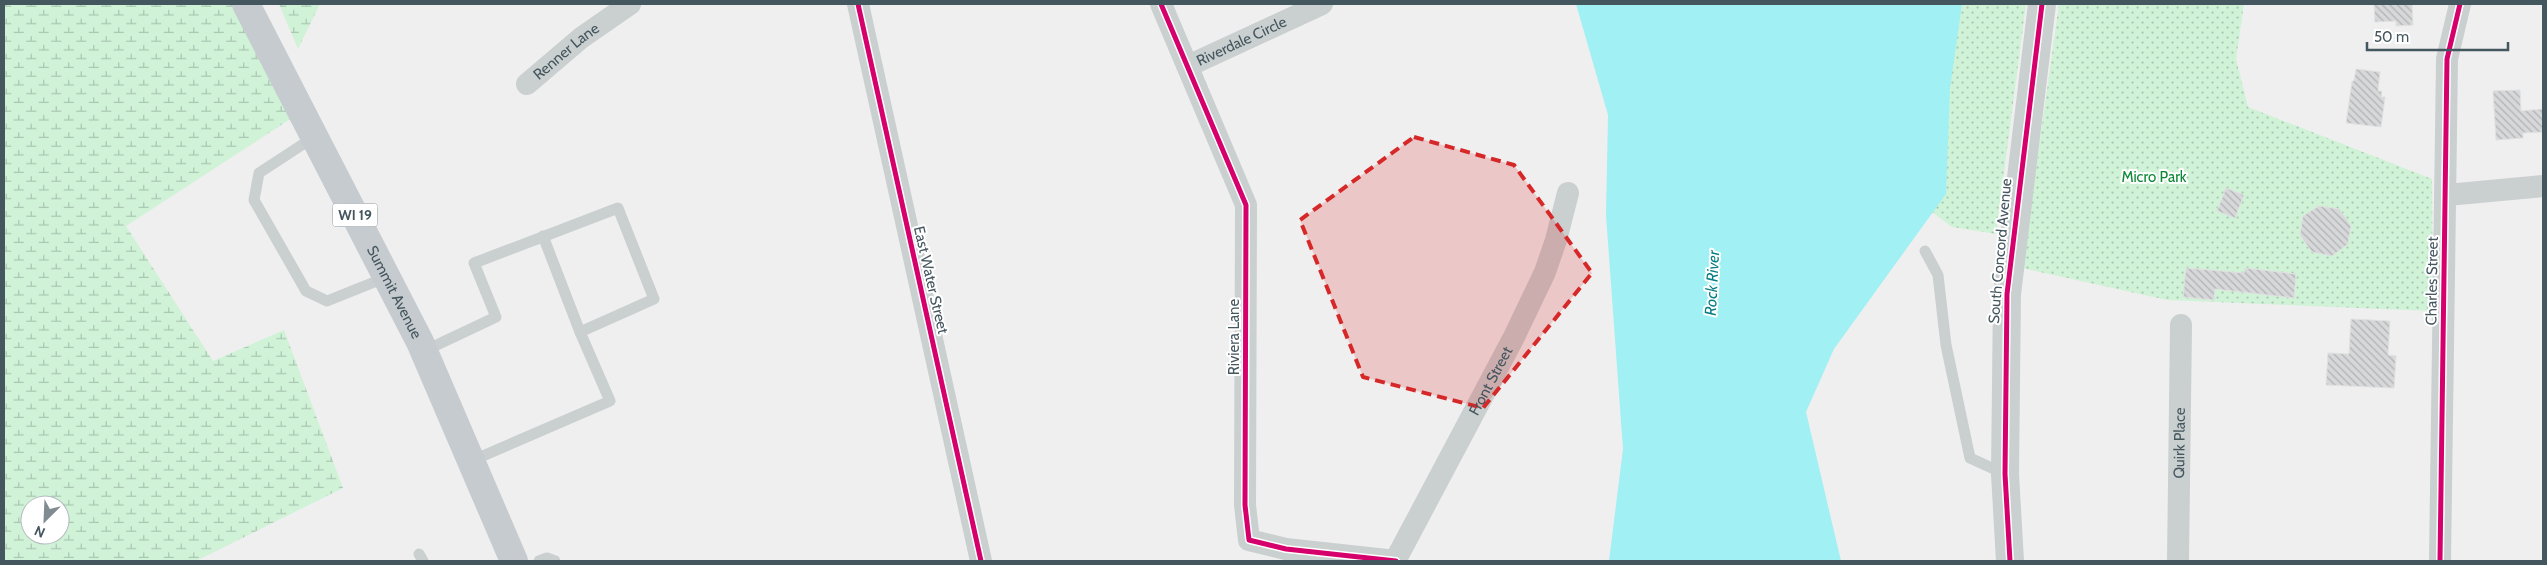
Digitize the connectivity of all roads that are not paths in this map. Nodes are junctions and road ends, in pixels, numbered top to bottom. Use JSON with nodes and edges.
{"nodes":[{"id":1,"x":246,"y":4,"type":"edge"},
{"id":2,"x":630,"y":4,"type":"edge"},
{"id":3,"x":858,"y":4,"type":"edge"},
{"id":4,"x":1161,"y":4,"type":"edge"},
{"id":5,"x":1322,"y":4,"type":"edge"},
{"id":6,"x":2042,"y":4,"type":"edge"},
{"id":7,"x":2460,"y":4,"type":"edge"},
{"id":8,"x":1188,"y":66,"type":"junction"},
{"id":9,"x":527,"y":84,"type":"dead end"},
{"id":10,"x":315,"y":137,"type":"junction"},
{"id":11,"x":2543,"y":186,"type":"edge"},
{"id":12,"x":1568,"y":193,"type":"dead end"},
{"id":13,"x":2447,"y":195,"type":"junction"},
{"id":14,"x":543,"y":236,"type":"junction"},
{"id":15,"x":1925,"y":251,"type":"dead end"},
{"id":16,"x":387,"y":277,"type":"junction"},
{"id":17,"x":2181,"y":325,"type":"dead end"},
{"id":18,"x":580,"y":332,"type":"junction"},
{"id":19,"x":424,"y":351,"type":"junction"},
{"id":20,"x":470,"y":461,"type":"junction"},
{"id":21,"x":2005,"y":474,"type":"junction"},
{"id":22,"x":514,"y":561,"type":"edge"},
{"id":23,"x":539,"y":561,"type":"edge"},
{"id":24,"x":555,"y":561,"type":"edge"},
{"id":25,"x":981,"y":561,"type":"edge"},
{"id":26,"x":1395,"y":561,"type":"edge"},
{"id":27,"x":2010,"y":561,"type":"edge"},
{"id":28,"x":2178,"y":561,"type":"edge"},
{"id":29,"x":2440,"y":561,"type":"edge"}],
"edges":[{"from":1,"to":10,"type":"main road","name":"Summit Avenue","number":"WI 19"},
{"from":2,"to":9,"type":"street","name":"Renner Lane"},
{"from":3,"to":25,"type":"street","name":"East Water Street"},
{"from":4,"to":8,"type":"street","name":"Riviera Lane"},
{"from":5,"to":8,"type":"street","name":"Riverdale Circle"},
{"from":6,"to":21,"type":"street","name":"South Concord Avenue"},
{"from":7,"to":13,"type":"street","name":"Charles Street"},
{"from":8,"to":26,"type":"street","name":"Riviera Lane"},
{"from":10,"to":16,"type":"main road","name":"Summit Avenue","number":"WI 19"},
{"from":10,"to":16,"type":"lane"},
{"from":11,"to":13,"type":"street"},
{"from":12,"to":26,"type":"street","name":"Front Street"},
{"from":13,"to":29,"type":"street","name":"Charles Street"},
{"from":14,"to":18,"type":"lane"},
{"from":14,"to":18,"type":"lane"},
{"from":14,"to":19,"type":"lane"},
{"from":15,"to":21,"type":"lane"},
{"from":16,"to":19,"type":"main road","name":"Summit Avenue","number":"WI 19"},
{"from":17,"to":28,"type":"street","name":"Quirk Place"},
{"from":18,"to":20,"type":"lane"},
{"from":19,"to":20,"type":"main road","name":"Summit Avenue","number":"WI 19"},
{"from":20,"to":22,"type":"main road","name":"Summit Avenue","number":"WI 19"},
{"from":21,"to":27,"type":"street","name":"South Concord Avenue"},
{"from":23,"to":24,"type":"lane"}]}
